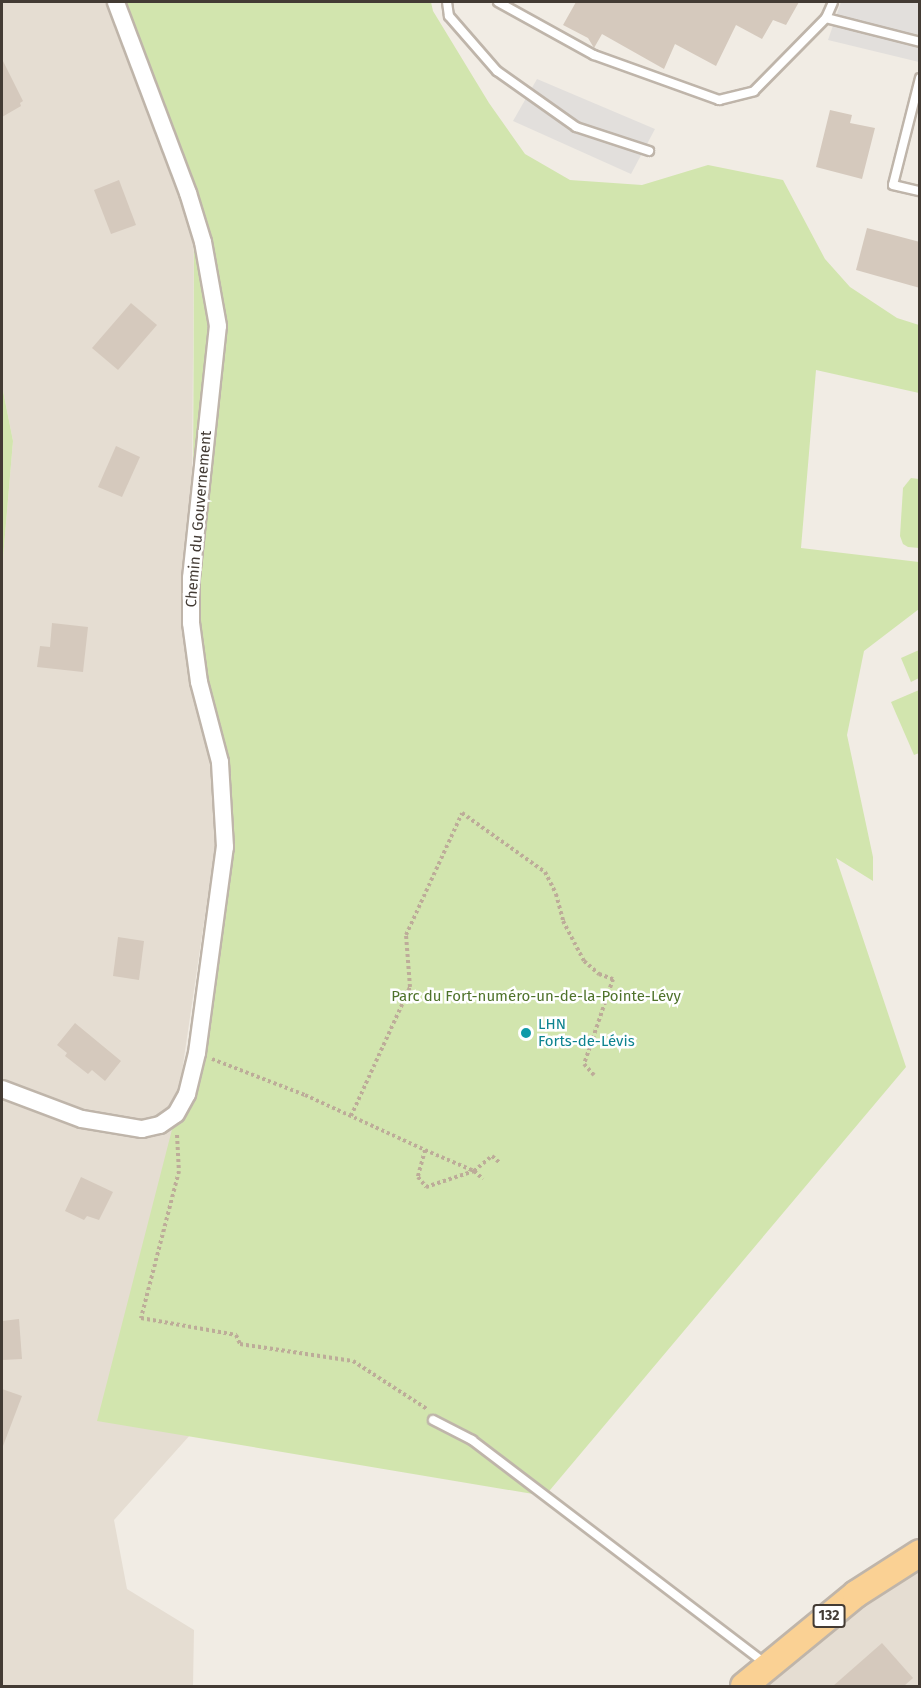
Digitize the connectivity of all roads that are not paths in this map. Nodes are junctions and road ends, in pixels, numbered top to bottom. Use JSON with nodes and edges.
{"nodes":[{"id":1,"x":116,"y":2,"type":"edge"},
{"id":2,"x":447,"y":2,"type":"edge"},
{"id":3,"x":498,"y":2,"type":"edge"},
{"id":4,"x":833,"y":2,"type":"edge"},
{"id":5,"x":826,"y":18,"type":"junction"},
{"id":6,"x":920,"y":42,"type":"edge"},
{"id":7,"x":920,"y":78,"type":"edge"},
{"id":8,"x":649,"y":151,"type":"dead end"},
{"id":9,"x":920,"y":191,"type":"edge"},
{"id":10,"x":2,"y":1089,"type":"edge"},
{"id":11,"x":433,"y":1420,"type":"road end"},
{"id":12,"x":920,"y":1553,"type":"edge"},
{"id":13,"x":769,"y":1666,"type":"junction"},
{"id":14,"x":744,"y":1686,"type":"edge"}],
"edges":[{"from":1,"to":10,"type":"street","name":"Chemin du Gouvernement"},
{"from":2,"to":8,"type":"lane"},
{"from":3,"to":5,"type":"lane"},
{"from":4,"to":5,"type":"lane"},
{"from":5,"to":6,"type":"lane"},
{"from":7,"to":9,"type":"lane"},
{"from":11,"to":13,"type":"lane"},
{"from":12,"to":13,"type":"main road","number":"132"},
{"from":13,"to":14,"type":"main road","number":"132"}]}
